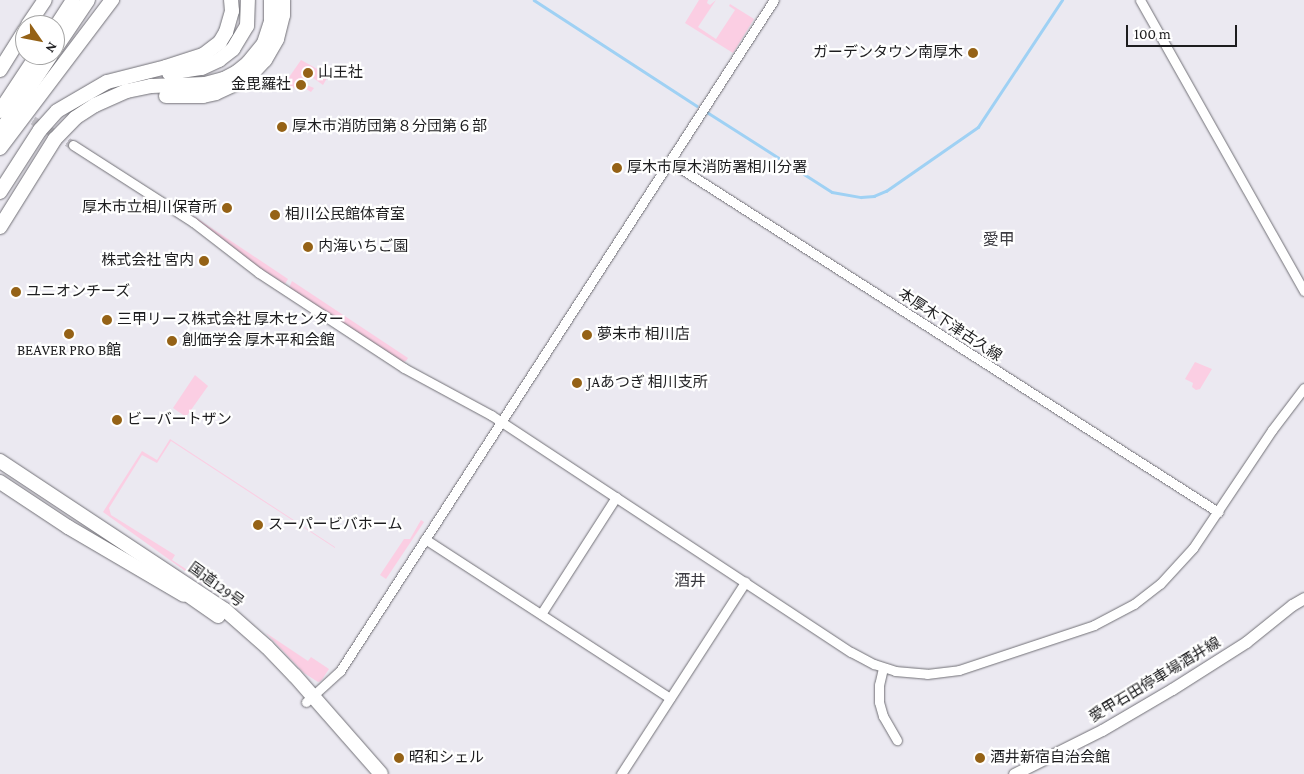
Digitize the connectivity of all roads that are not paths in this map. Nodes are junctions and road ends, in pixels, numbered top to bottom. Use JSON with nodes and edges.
{"nodes":[{"id":1,"x":45,"y":0,"type":"edge"},
{"id":2,"x":73,"y":0,"type":"edge"},
{"id":3,"x":88,"y":0,"type":"edge"},
{"id":4,"x":112,"y":0,"type":"edge"},
{"id":5,"x":231,"y":0,"type":"edge"},
{"id":6,"x":248,"y":0,"type":"edge"},
{"id":7,"x":271,"y":0,"type":"edge"},
{"id":8,"x":283,"y":0,"type":"edge"},
{"id":9,"x":774,"y":0,"type":"edge"},
{"id":10,"x":1140,"y":0,"type":"edge"},
{"id":11,"x":35,"y":15,"type":"edge"},
{"id":12,"x":63,"y":15,"type":"edge"},
{"id":13,"x":65,"y":35,"type":"edge"},
{"id":14,"x":15,"y":46,"type":"edge"},
{"id":15,"x":30,"y":65,"type":"edge"},
{"id":16,"x":44,"y":65,"type":"edge"},
{"id":17,"x":0,"y":70,"type":"edge"},
{"id":18,"x":121,"y":77,"type":"junction"},
{"id":19,"x":111,"y":97,"type":"junction"},
{"id":20,"x":0,"y":98,"type":"edge"},
{"id":21,"x":0,"y":111,"type":"edge"},
{"id":22,"x":33,"y":120,"type":"tunnel mouth"},
{"id":23,"x":0,"y":132,"type":"edge"},
{"id":24,"x":73,"y":145,"type":"tunnel mouth"},
{"id":25,"x":0,"y":148,"type":"edge"},
{"id":26,"x":669,"y":161,"type":"junction"},
{"id":27,"x":0,"y":192,"type":"edge"},
{"id":28,"x":4,"y":217,"type":"edge"},
{"id":29,"x":0,"y":227,"type":"edge"},
{"id":30,"x":1304,"y":291,"type":"edge"},
{"id":31,"x":1304,"y":388,"type":"edge"},
{"id":32,"x":502,"y":422,"type":"junction"},
{"id":33,"x":0,"y":450,"type":"edge"},
{"id":34,"x":0,"y":461,"type":"edge"},
{"id":35,"x":0,"y":471,"type":"edge"},
{"id":36,"x":0,"y":482,"type":"edge"},
{"id":37,"x":0,"y":494,"type":"edge"},
{"id":38,"x":616,"y":497,"type":"junction"},
{"id":39,"x":1218,"y":512,"type":"junction"},
{"id":40,"x":68,"y":527,"type":"junction"},
{"id":41,"x":426,"y":539,"type":"junction"},
{"id":42,"x":122,"y":540,"type":"junction"},
{"id":43,"x":746,"y":582,"type":"junction"},
{"id":44,"x":1304,"y":598,"type":"edge"},
{"id":45,"x":202,"y":605,"type":"junction"},
{"id":46,"x":541,"y":614,"type":"junction"},
{"id":47,"x":883,"y":668,"type":"junction"},
{"id":48,"x":670,"y":698,"type":"junction"},
{"id":49,"x":310,"y":699,"type":"junction"},
{"id":50,"x":896,"y":740,"type":"dead end"},
{"id":51,"x":369,"y":774,"type":"edge"},
{"id":52,"x":381,"y":774,"type":"edge"},
{"id":53,"x":621,"y":774,"type":"edge"},
{"id":54,"x":1014,"y":774,"type":"edge"}],
"edges":[{"from":1,"to":11,"type":"highway"},
{"from":2,"to":12,"type":"highway"},
{"from":3,"to":13,"type":"highway"},
{"from":4,"to":25,"type":"highway","bridge":true},
{"from":5,"to":18,"type":"highway"},
{"from":6,"to":18,"type":"highway"},
{"from":7,"to":19,"type":"highway"},
{"from":8,"to":19,"type":"highway"},
{"from":9,"to":26,"type":"street"},
{"from":10,"to":30,"type":"street"},
{"from":14,"to":17,"type":"highway"},
{"from":15,"to":21,"type":"highway","bridge":true},
{"from":16,"to":23,"type":"highway","bridge":true},
{"from":18,"to":27,"type":"highway"},
{"from":19,"to":28,"type":"highway"},
{"from":20,"to":22,"type":"street"},
{"from":24,"to":32,"type":"street"},
{"from":26,"to":32,"type":"street"},
{"from":26,"to":39,"type":"street","name":"本厚木下津古久線"},
{"from":28,"to":29,"type":"highway"},
{"from":31,"to":39,"type":"street"},
{"from":32,"to":38,"type":"street"},
{"from":32,"to":41,"type":"street"},
{"from":33,"to":42,"type":"highway"},
{"from":34,"to":42,"type":"highway","name":"国道129号"},
{"from":35,"to":45,"type":"highway","name":"国道129号"},
{"from":36,"to":40,"type":"highway"},
{"from":37,"to":40,"type":"highway"},
{"from":38,"to":43,"type":"street"},
{"from":38,"to":46,"type":"street"},
{"from":39,"to":47,"type":"street"},
{"from":40,"to":45,"type":"highway"},
{"from":41,"to":46,"type":"street"},
{"from":41,"to":49,"type":"street"},
{"from":42,"to":49,"type":"highway","name":"国道129号"},
{"from":43,"to":47,"type":"street"},
{"from":43,"to":48,"type":"street"},
{"from":44,"to":54,"type":"main road","name":"愛甲石田停車場酒井線"},
{"from":45,"to":49,"type":"highway","name":"国道129号"},
{"from":46,"to":48,"type":"street"},
{"from":47,"to":50,"type":"street"},
{"from":48,"to":53,"type":"street"},
{"from":49,"to":51,"type":"highway","name":"国道129号"},
{"from":49,"to":52,"type":"highway","name":"国道129号"}]}
